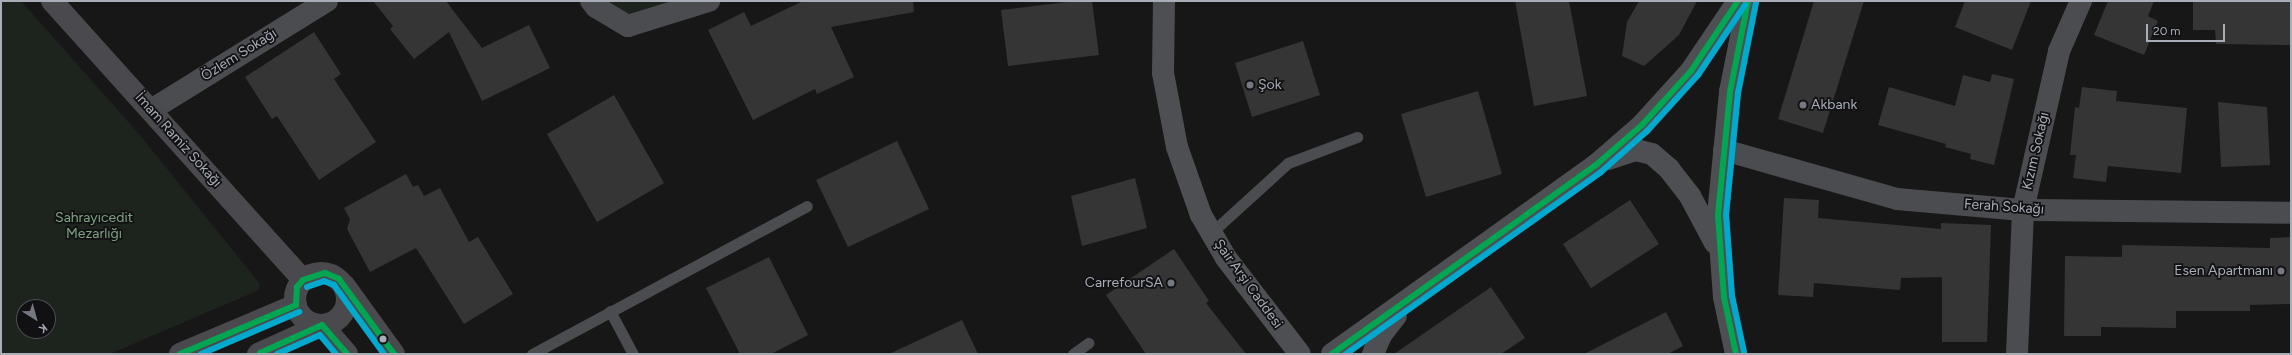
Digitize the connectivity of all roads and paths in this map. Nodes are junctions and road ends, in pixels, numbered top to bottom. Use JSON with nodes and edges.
{"nodes":[{"id":1,"x":52,"y":1,"type":"edge"},
{"id":2,"x":327,"y":1,"type":"edge"},
{"id":3,"x":591,"y":1,"type":"edge"},
{"id":4,"x":709,"y":1,"type":"edge"},
{"id":5,"x":1164,"y":1,"type":"edge"},
{"id":6,"x":1738,"y":1,"type":"edge"},
{"id":7,"x":1748,"y":1,"type":"edge"},
{"id":8,"x":2081,"y":1,"type":"edge"},
{"id":9,"x":151,"y":110,"type":"junction"},
{"id":10,"x":1357,"y":137,"type":"dead end"},
{"id":11,"x":1724,"y":150,"type":"junction"},
{"id":12,"x":1596,"y":165,"type":"junction"},
{"id":13,"x":807,"y":206,"type":"dead end"},
{"id":14,"x":2023,"y":210,"type":"junction"},
{"id":15,"x":2291,"y":213,"type":"edge"},
{"id":16,"x":1211,"y":233,"type":"junction"},
{"id":17,"x":1721,"y":255,"type":"junction"},
{"id":18,"x":1438,"y":277,"type":"junction"},
{"id":19,"x":303,"y":280,"type":"junction"},
{"id":20,"x":344,"y":285,"type":"junction"},
{"id":21,"x":296,"y":305,"type":"junction"},
{"id":22,"x":610,"y":311,"type":"junction"},
{"id":23,"x":322,"y":325,"type":"junction"},
{"id":24,"x":1088,"y":343,"type":"dead end"},
{"id":25,"x":180,"y":354,"type":"edge"},
{"id":26,"x":258,"y":354,"type":"edge"},
{"id":27,"x":347,"y":354,"type":"edge"},
{"id":28,"x":394,"y":354,"type":"edge"},
{"id":29,"x":532,"y":354,"type":"edge"},
{"id":30,"x":632,"y":354,"type":"edge"},
{"id":31,"x":1073,"y":354,"type":"edge"},
{"id":32,"x":1300,"y":354,"type":"edge"},
{"id":33,"x":1332,"y":354,"type":"edge"},
{"id":34,"x":1373,"y":354,"type":"edge"},
{"id":35,"x":1736,"y":354,"type":"edge"},
{"id":36,"x":2017,"y":354,"type":"edge"}],
"edges":[{"from":1,"to":9,"type":"street","name":"İmam Ramiz Sokağı"},
{"from":2,"to":9,"type":"street","name":"Özlem Sokağı"},
{"from":3,"to":4,"type":"street"},
{"from":5,"to":16,"type":"main road","name":"Şair Arşi Caddesi"},
{"from":6,"to":12,"type":"main road"},
{"from":7,"to":11,"type":"main road"},
{"from":8,"to":14,"type":"street","name":"Kızım Sokağı"},
{"from":9,"to":19,"type":"street","name":"İmam Ramiz Sokağı"},
{"from":10,"to":16,"type":"lane"},
{"from":11,"to":14,"type":"street","name":"Ferah Sokağı"},
{"from":11,"to":17,"type":"main road"},
{"from":12,"to":17,"type":"main road"},
{"from":12,"to":18,"type":"main road"},
{"from":13,"to":22,"type":"lane"},
{"from":14,"to":15,"type":"street","name":"Ferah Sokağı"},
{"from":14,"to":36,"type":"street","name":"Kızım Sokağı"},
{"from":16,"to":32,"type":"main road","name":"Şair Arşi Caddesi"},
{"from":17,"to":35,"type":"main road"},
{"from":18,"to":33,"type":"main road"},
{"from":18,"to":34,"type":"main road"},
{"from":19,"to":20,"type":"street"},
{"from":19,"to":21,"type":"street"},
{"from":20,"to":23,"type":"street"},
{"from":20,"to":28,"type":"street"},
{"from":21,"to":23,"type":"street"},
{"from":21,"to":25,"type":"street"},
{"from":22,"to":29,"type":"lane"},
{"from":22,"to":30,"type":"lane"},
{"from":23,"to":26,"type":"street"},
{"from":23,"to":27,"type":"street"},
{"from":24,"to":31,"type":"lane"}]}
